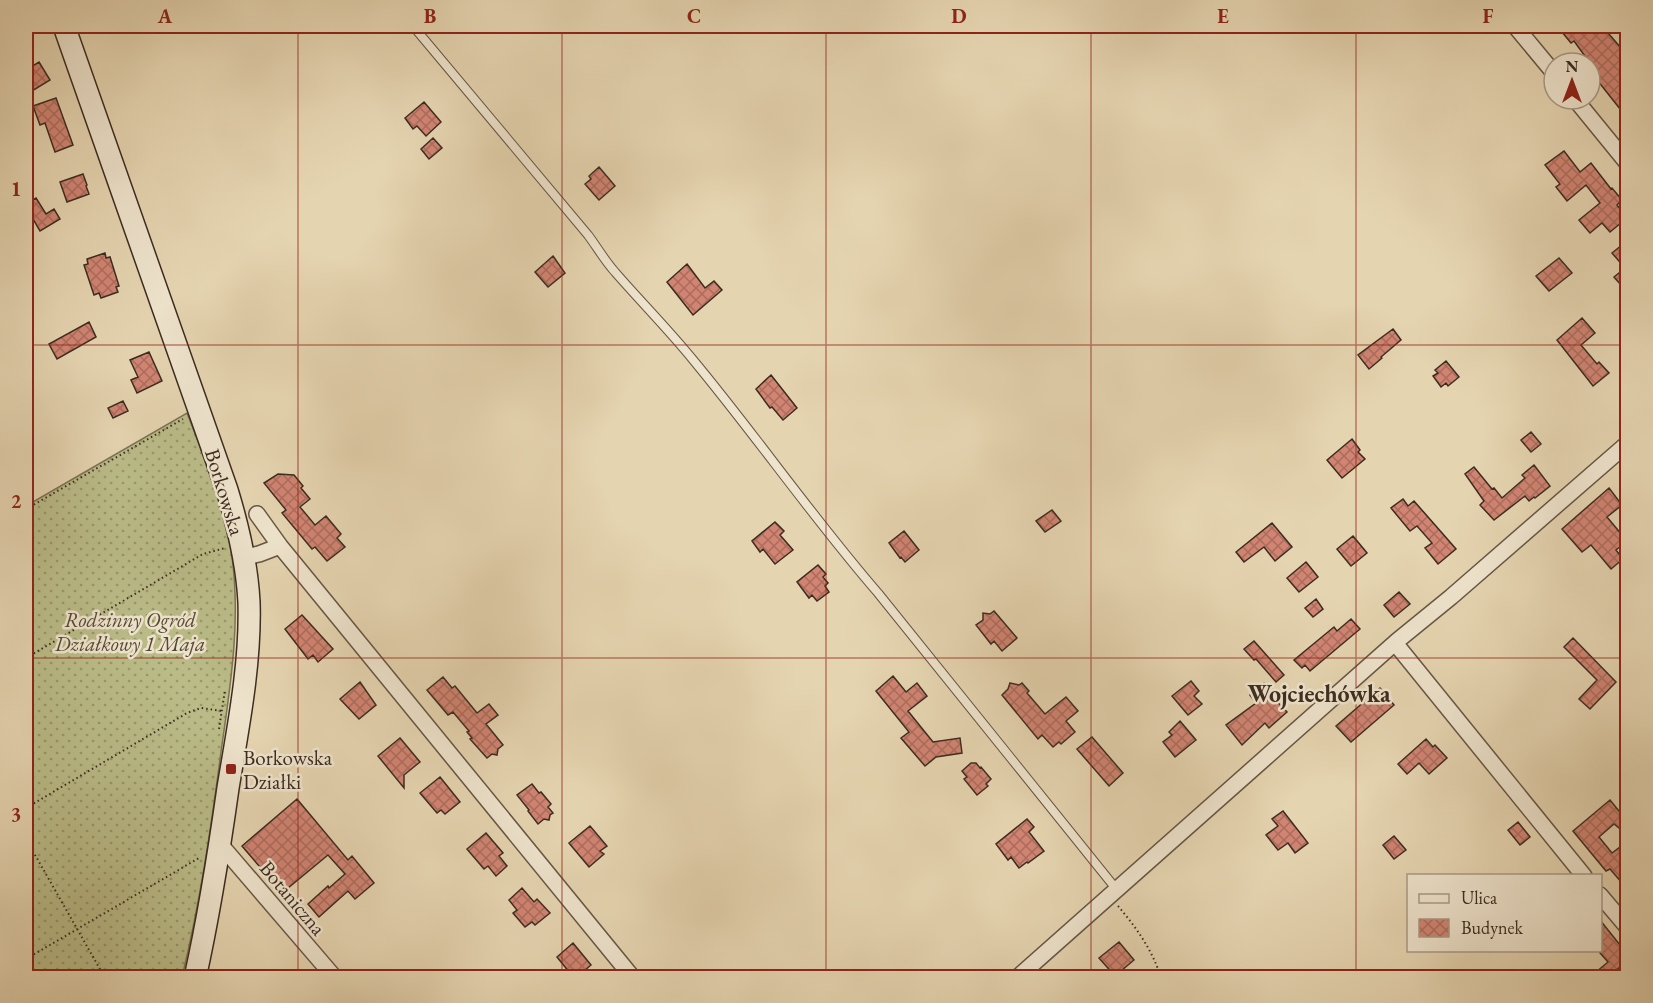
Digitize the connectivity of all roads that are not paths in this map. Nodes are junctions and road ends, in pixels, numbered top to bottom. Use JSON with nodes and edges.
{"nodes":[{"id":1,"x":64,"y":26,"type":"edge"},
{"id":2,"x":413,"y":26,"type":"edge"},
{"id":3,"x":1515,"y":26,"type":"edge"},
{"id":4,"x":1542,"y":59,"type":"edge"},
{"id":5,"x":1585,"y":111,"type":"edge"},
{"id":6,"x":1628,"y":164,"type":"edge"},
{"id":7,"x":1628,"y":443,"type":"edge"},
{"id":8,"x":257,"y":514,"type":"dead end"},
{"id":9,"x":280,"y":546,"type":"junction"},
{"id":10,"x":235,"y":556,"type":"junction"},
{"id":11,"x":1395,"y":643,"type":"junction"},
{"id":12,"x":220,"y":844,"type":"junction"},
{"id":13,"x":1582,"y":874,"type":"edge"},
{"id":14,"x":1114,"y":893,"type":"junction"},
{"id":15,"x":1602,"y":897,"type":"edge"},
{"id":16,"x":1628,"y":928,"type":"edge"},
{"id":17,"x":195,"y":978,"type":"edge"},
{"id":18,"x":334,"y":978,"type":"edge"},
{"id":19,"x":633,"y":978,"type":"edge"},
{"id":20,"x":1017,"y":978,"type":"edge"}],
"edges":[{"from":1,"to":10,"type":"street","name":"Borkowska"},
{"from":2,"to":14,"type":"lane"},
{"from":3,"to":4,"type":"street"},
{"from":5,"to":6,"type":"street"},
{"from":7,"to":11,"type":"street"},
{"from":8,"to":9,"type":"street"},
{"from":9,"to":10,"type":"street"},
{"from":9,"to":19,"type":"street"},
{"from":10,"to":12,"type":"street","name":"Borkowska"},
{"from":11,"to":13,"type":"street"},
{"from":11,"to":14,"type":"street"},
{"from":12,"to":17,"type":"street","name":"Borkowska"},
{"from":12,"to":18,"type":"street","name":"Botaniczna"},
{"from":14,"to":20,"type":"street"},
{"from":15,"to":16,"type":"street"}]}
